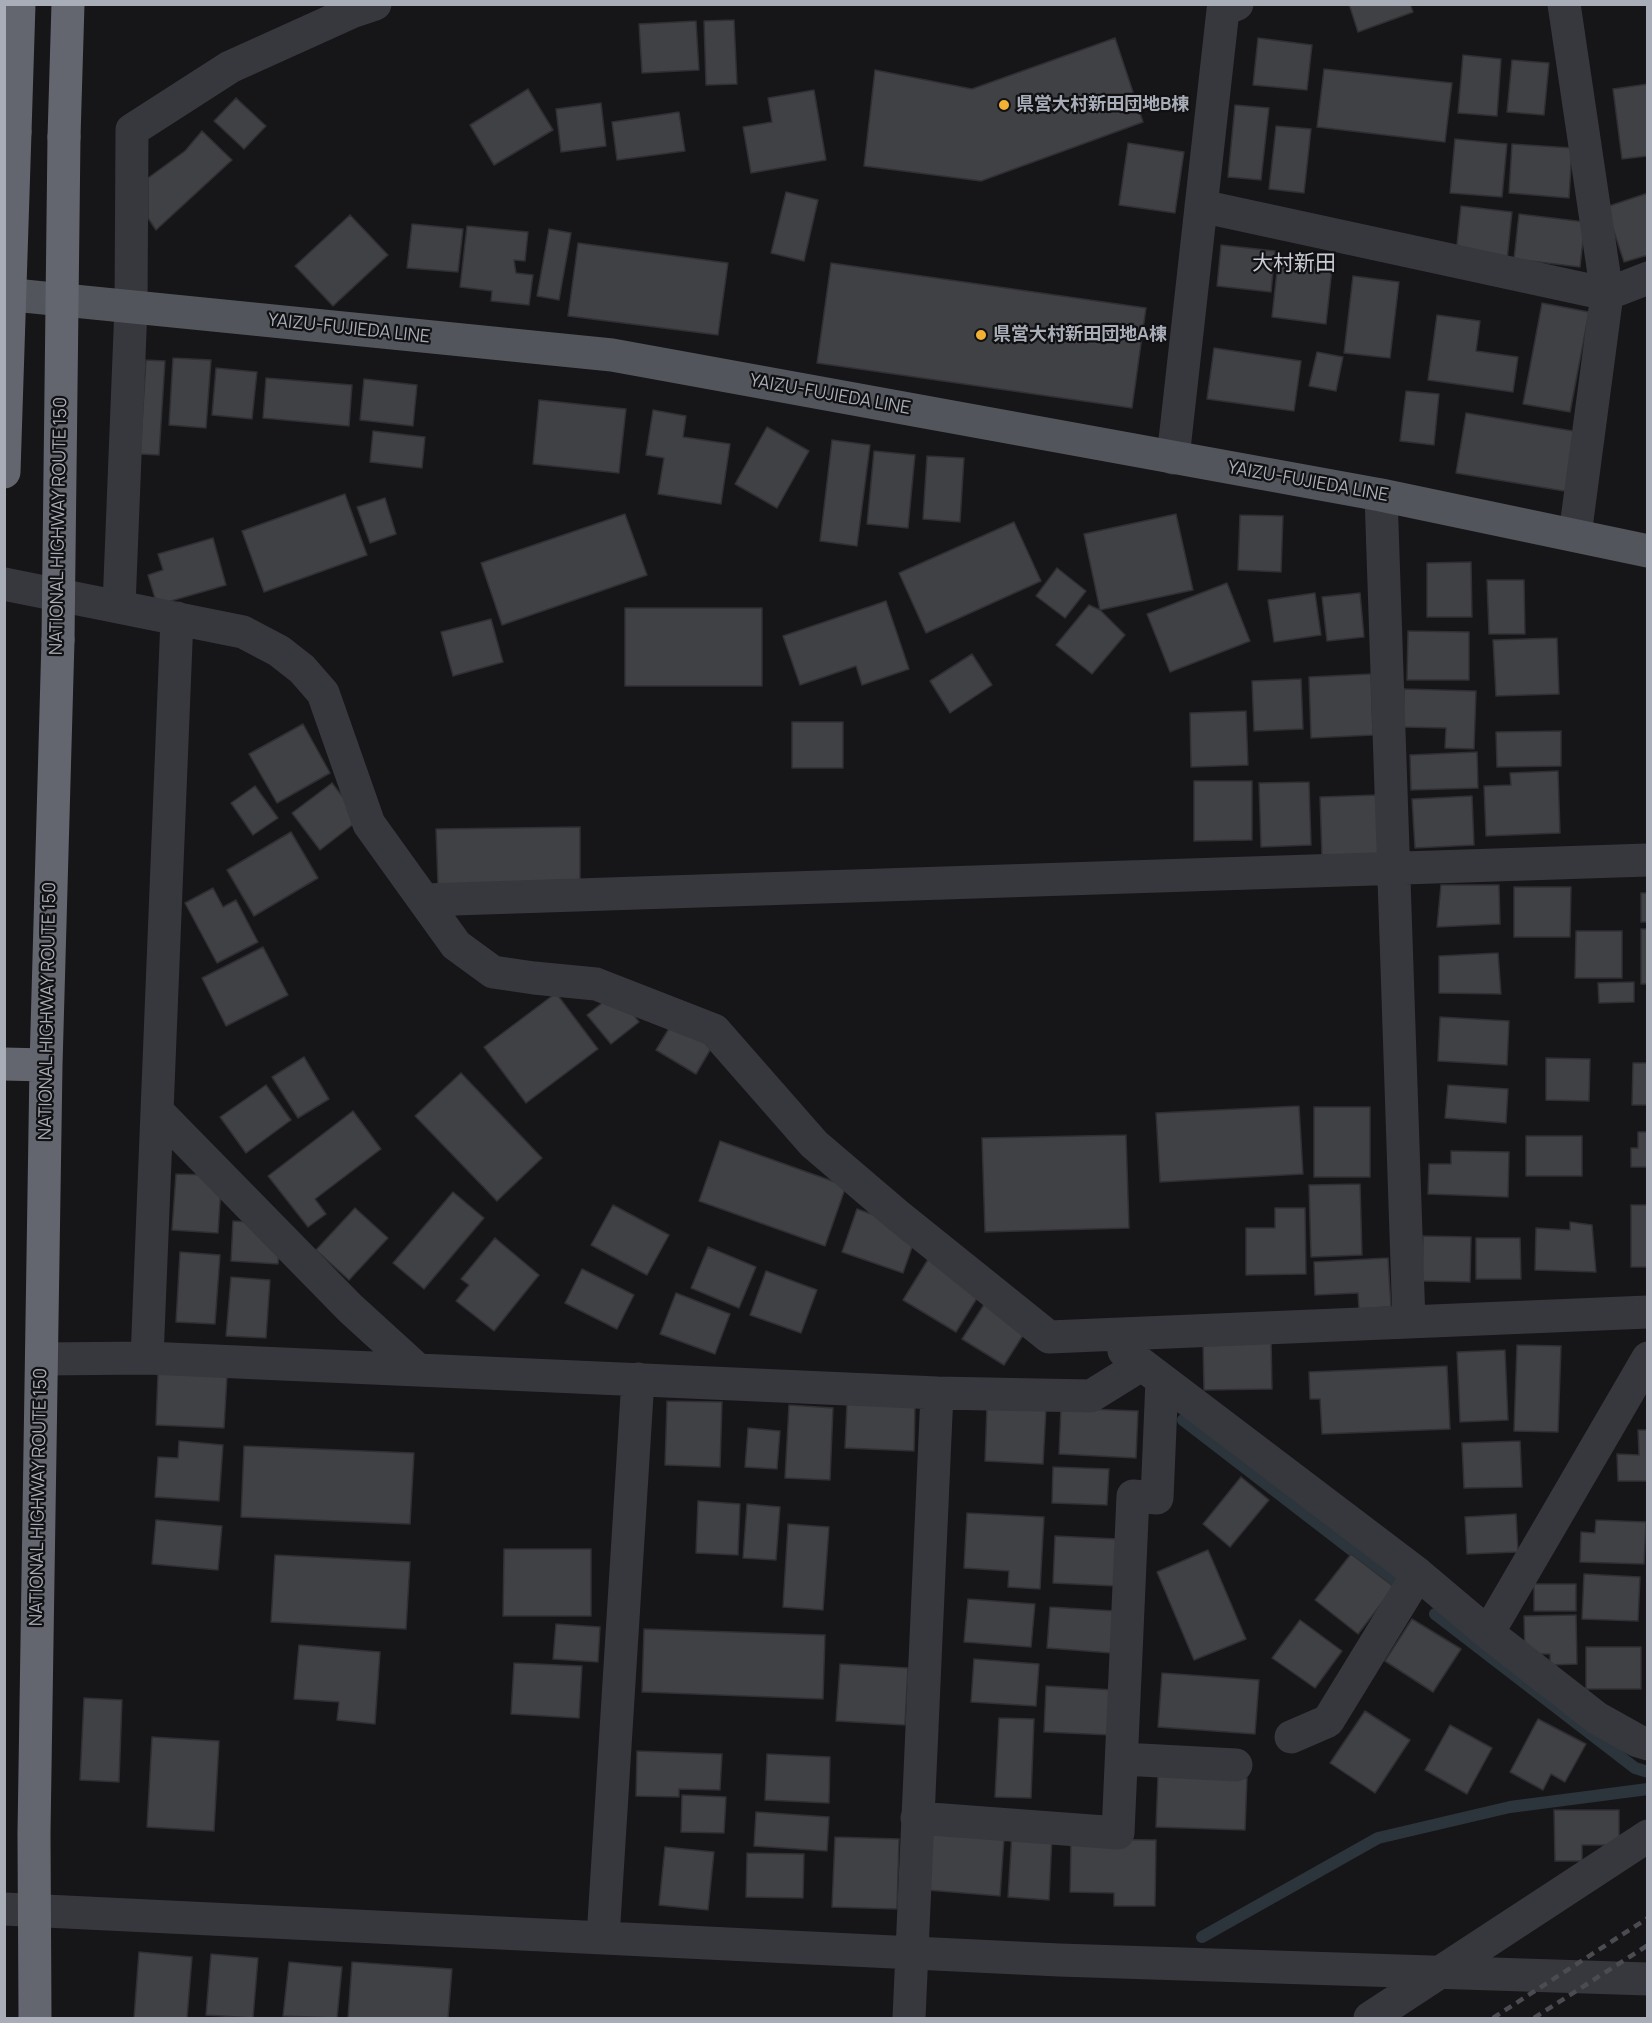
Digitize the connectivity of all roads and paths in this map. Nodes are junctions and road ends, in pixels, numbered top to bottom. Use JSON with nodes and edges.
{"nodes":[{"id":1,"x":375,"y":4,"type":"edge"},
{"id":2,"x":1237,"y":4,"type":"edge"},
{"id":3,"x":1564,"y":4,"type":"edge"},
{"id":4,"x":19,"y":10,"type":"edge"},
{"id":5,"x":68,"y":10,"type":"edge"},
{"id":6,"x":1201,"y":206,"type":"junction"},
{"id":7,"x":1647,"y":278,"type":"edge"},
{"id":8,"x":4,"y":294,"type":"edge"},
{"id":9,"x":1607,"y":294,"type":"junction"},
{"id":10,"x":131,"y":307,"type":"junction"},
{"id":11,"x":1173,"y":458,"type":"junction"},
{"id":12,"x":4,"y":472,"type":"edge"},
{"id":13,"x":1381,"y":495,"type":"junction"},
{"id":14,"x":1575,"y":535,"type":"junction"},
{"id":15,"x":1647,"y":551,"type":"edge"},
{"id":16,"x":4,"y":584,"type":"edge"},
{"id":17,"x":119,"y":606,"type":"junction"},
{"id":18,"x":177,"y":618,"type":"junction"},
{"id":19,"x":1647,"y":860,"type":"edge"},
{"id":20,"x":1393,"y":868,"type":"junction"},
{"id":21,"x":424,"y":900,"type":"junction"},
{"id":22,"x":4,"y":1065,"type":"edge"},
{"id":23,"x":46,"y":1065,"type":"junction"},
{"id":24,"x":157,"y":1111,"type":"junction"},
{"id":25,"x":1647,"y":1312,"type":"edge"},
{"id":26,"x":1409,"y":1322,"type":"junction"},
{"id":27,"x":1104,"y":1334,"type":"junction"},
{"id":28,"x":147,"y":1358,"type":"junction"},
{"id":29,"x":1647,"y":1358,"type":"edge"},
{"id":30,"x":42,"y":1359,"type":"junction"},
{"id":31,"x":418,"y":1370,"type":"junction"},
{"id":32,"x":1152,"y":1372,"type":"junction"},
{"id":33,"x":638,"y":1379,"type":"junction"},
{"id":34,"x":937,"y":1393,"type":"junction"},
{"id":35,"x":1418,"y":1574,"type":"junction"},
{"id":36,"x":1488,"y":1634,"type":"junction"},
{"id":37,"x":1291,"y":1737,"type":"dead end"},
{"id":38,"x":1647,"y":1743,"type":"edge"},
{"id":39,"x":1122,"y":1759,"type":"junction"},
{"id":40,"x":1236,"y":1765,"type":"dead end"},
{"id":41,"x":917,"y":1818,"type":"junction"},
{"id":42,"x":1647,"y":1836,"type":"edge"},
{"id":43,"x":20,"y":1910,"type":"edge"},
{"id":44,"x":603,"y":1938,"type":"junction"},
{"id":45,"x":910,"y":1952,"type":"junction"},
{"id":46,"x":1443,"y":1972,"type":"junction"},
{"id":47,"x":1647,"y":1979,"type":"edge"},
{"id":48,"x":35,"y":2019,"type":"edge"},
{"id":49,"x":909,"y":2019,"type":"edge"},
{"id":50,"x":1370,"y":2019,"type":"edge"}],
"edges":[{"from":1,"to":10,"type":"street"},
{"from":2,"to":6,"type":"street"},
{"from":3,"to":9,"type":"street"},
{"from":4,"to":12,"type":"highway","bridge":true},
{"from":5,"to":23,"type":"highway","name":"NATIONAL HIGHWAY ROUTE 150","bridge":true},
{"from":6,"to":9,"type":"street"},
{"from":6,"to":11,"type":"street"},
{"from":7,"to":9,"type":"street"},
{"from":8,"to":10,"type":"main road","name":"YAIZU-FUJIEDA LINE"},
{"from":9,"to":14,"type":"street"},
{"from":10,"to":11,"type":"main road","name":"YAIZU-FUJIEDA LINE"},
{"from":10,"to":17,"type":"street"},
{"from":11,"to":13,"type":"main road","name":"YAIZU-FUJIEDA LINE"},
{"from":13,"to":14,"type":"main road","name":"YAIZU-FUJIEDA LINE"},
{"from":13,"to":20,"type":"street"},
{"from":14,"to":15,"type":"main road","name":"YAIZU-FUJIEDA LINE"},
{"from":16,"to":17,"type":"street"},
{"from":17,"to":18,"type":"street"},
{"from":18,"to":21,"type":"street"},
{"from":18,"to":24,"type":"street"},
{"from":19,"to":20,"type":"street"},
{"from":20,"to":21,"type":"street"},
{"from":20,"to":26,"type":"street"},
{"from":21,"to":27,"type":"street"},
{"from":22,"to":23,"type":"highway"},
{"from":23,"to":30,"type":"highway","name":"NATIONAL HIGHWAY ROUTE 150"},
{"from":24,"to":28,"type":"street"},
{"from":24,"to":31,"type":"street"},
{"from":25,"to":26,"type":"street"},
{"from":26,"to":27,"type":"street"},
{"from":27,"to":32,"type":"street"},
{"from":28,"to":30,"type":"street"},
{"from":28,"to":31,"type":"street"},
{"from":29,"to":36,"type":"street"},
{"from":30,"to":43,"type":"highway","name":"NATIONAL HIGHWAY ROUTE 150"},
{"from":31,"to":33,"type":"street"},
{"from":32,"to":34,"type":"street"},
{"from":32,"to":35,"type":"street"},
{"from":32,"to":39,"type":"street"},
{"from":33,"to":34,"type":"street"},
{"from":33,"to":44,"type":"street"},
{"from":34,"to":41,"type":"street"},
{"from":35,"to":36,"type":"street"},
{"from":35,"to":37,"type":"street"},
{"from":36,"to":38,"type":"street"},
{"from":39,"to":40,"type":"street"},
{"from":39,"to":41,"type":"street"},
{"from":41,"to":45,"type":"street"},
{"from":42,"to":46,"type":"street"},
{"from":43,"to":44,"type":"street"},
{"from":43,"to":48,"type":"highway","name":"NATIONAL HIGHWAY ROUTE 150"},
{"from":44,"to":45,"type":"street"},
{"from":45,"to":46,"type":"street"},
{"from":45,"to":49,"type":"street"},
{"from":46,"to":47,"type":"street"},
{"from":46,"to":50,"type":"street"}]}
